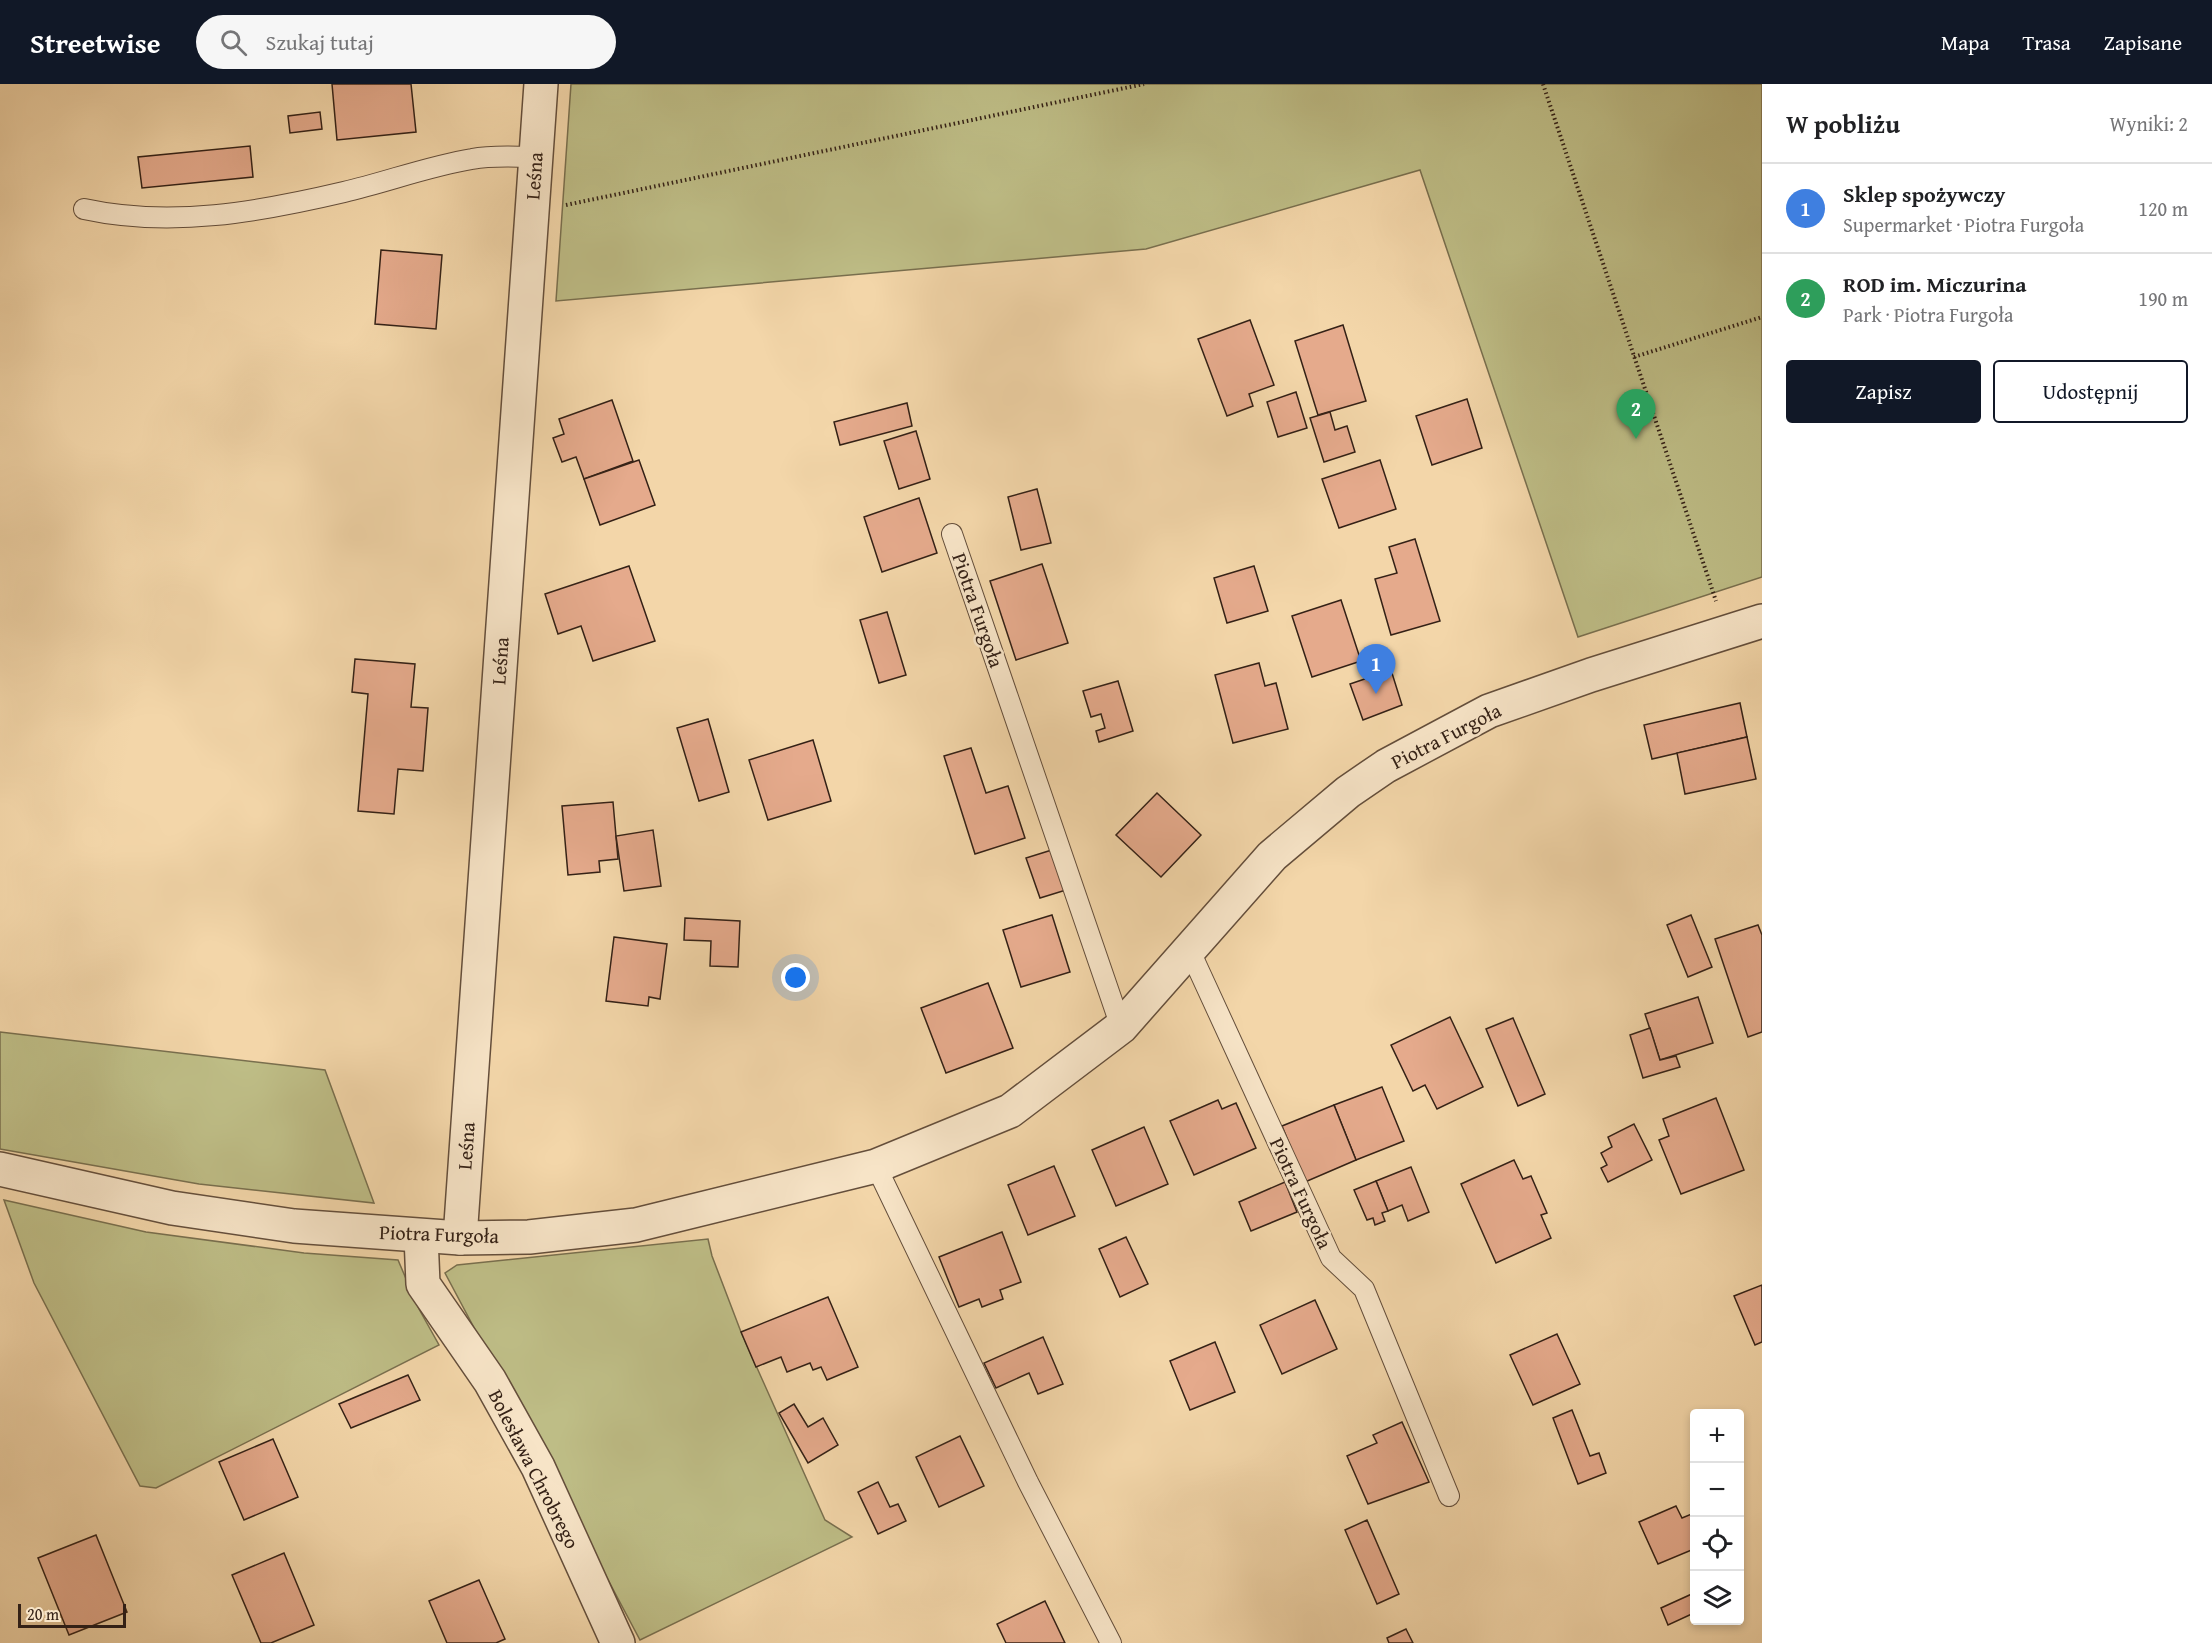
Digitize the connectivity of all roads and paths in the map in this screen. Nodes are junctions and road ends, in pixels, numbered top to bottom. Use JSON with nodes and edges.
{"nodes":[{"id":1,"x":541,"y":84,"type":"edge"},
{"id":2,"x":1144,"y":84,"type":"edge"},
{"id":3,"x":1543,"y":84,"type":"edge"},
{"id":4,"x":535,"y":157,"type":"junction"},
{"id":5,"x":532,"y":204,"type":"junction"},
{"id":6,"x":84,"y":209,"type":"dead end"},
{"id":7,"x":1762,"y":317,"type":"edge"},
{"id":8,"x":1634,"y":357,"type":"junction"},
{"id":9,"x":952,"y":534,"type":"dead end"},
{"id":10,"x":1762,"y":621,"type":"edge"},
{"id":11,"x":1726,"y":632,"type":"junction"},
{"id":12,"x":1189,"y":950,"type":"junction"},
{"id":13,"x":1121,"y":1027,"type":"junction"},
{"id":14,"x":876,"y":1166,"type":"junction"},
{"id":15,"x":0,"y":1169,"type":"edge"},
{"id":16,"x":421,"y":1236,"type":"junction"},
{"id":17,"x":460,"y":1238,"type":"junction"},
{"id":18,"x":1449,"y":1496,"type":"dead end"},
{"id":19,"x":618,"y":1643,"type":"edge"},
{"id":20,"x":1111,"y":1643,"type":"edge"}],
"edges":[{"from":1,"to":4,"type":"street","name":"Leśna"},
{"from":2,"to":5,"type":"path"},
{"from":3,"to":8,"type":"path"},
{"from":4,"to":5,"type":"street","name":"Leśna"},
{"from":4,"to":6,"type":"lane"},
{"from":5,"to":17,"type":"street","name":"Leśna"},
{"from":7,"to":8,"type":"path"},
{"from":8,"to":11,"type":"path"},
{"from":9,"to":13,"type":"lane","name":"Piotra Furgoła"},
{"from":10,"to":11,"type":"street","name":"Piotra Furgoła"},
{"from":11,"to":12,"type":"street","name":"Piotra Furgoła"},
{"from":12,"to":13,"type":"street","name":"Piotra Furgoła"},
{"from":12,"to":18,"type":"lane","name":"Piotra Furgoła"},
{"from":13,"to":14,"type":"street","name":"Piotra Furgoła"},
{"from":14,"to":17,"type":"street","name":"Piotra Furgoła"},
{"from":14,"to":20,"type":"lane"},
{"from":15,"to":16,"type":"street","name":"Piotra Furgoła"},
{"from":16,"to":17,"type":"street","name":"Piotra Furgoła"},
{"from":16,"to":19,"type":"street","name":"Bolesława Chrobrego"}]}
